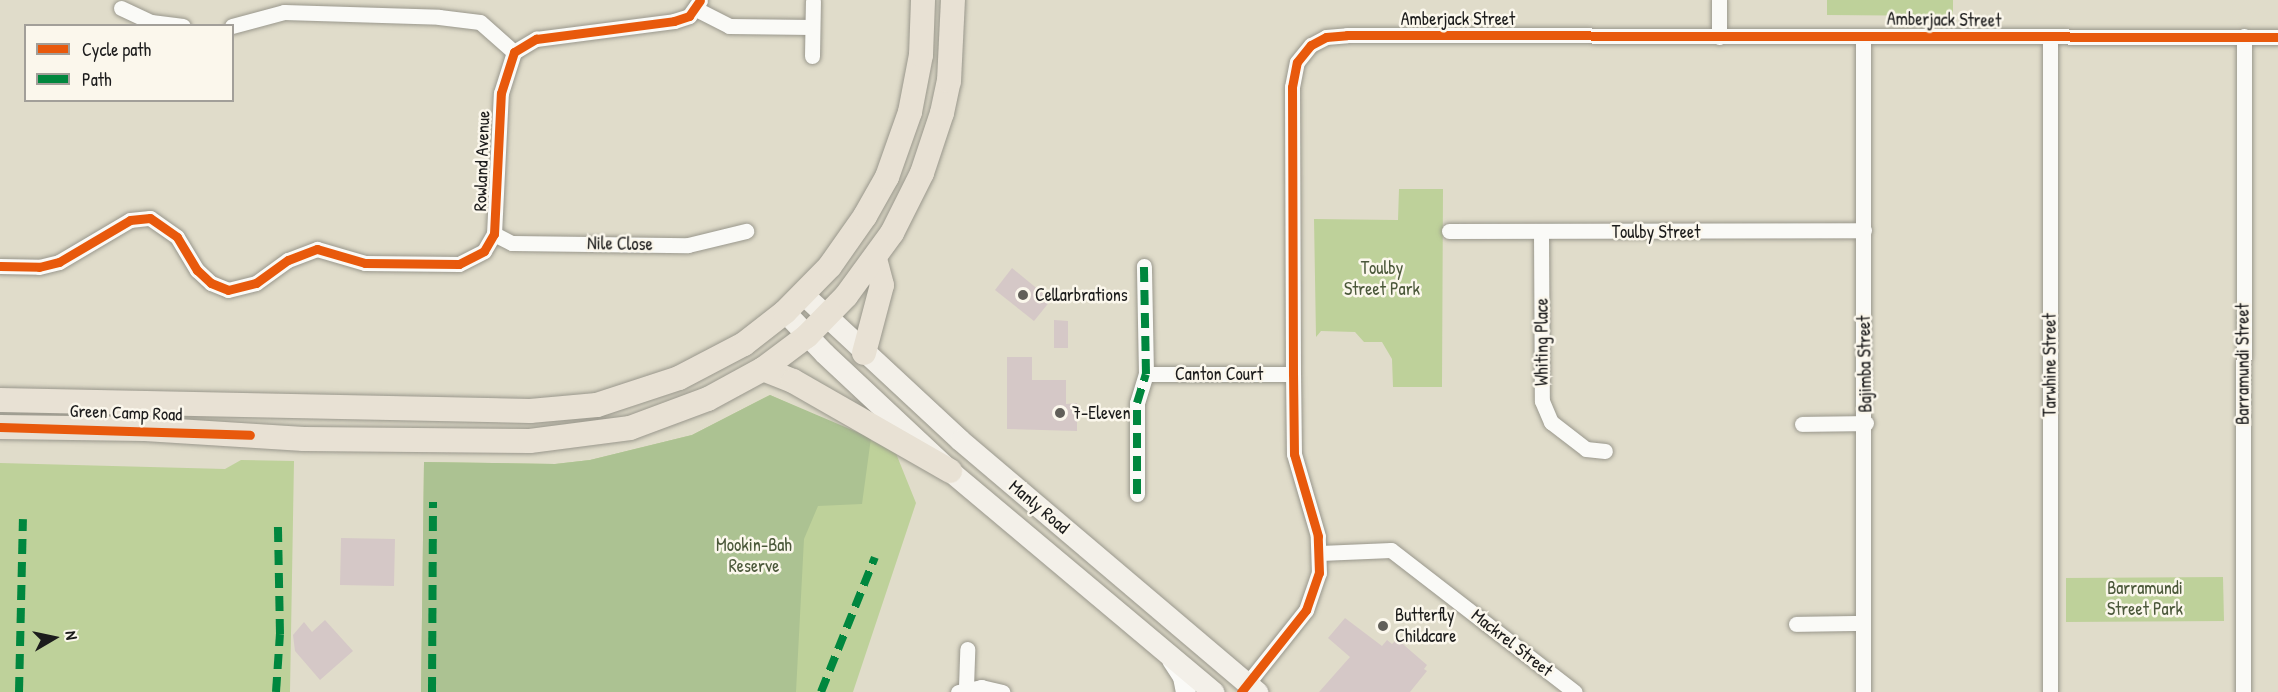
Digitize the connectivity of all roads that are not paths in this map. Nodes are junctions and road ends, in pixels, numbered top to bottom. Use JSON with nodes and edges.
{"nodes":[{"id":1,"x":923,"y":0,"type":"edge"},
{"id":2,"x":953,"y":0,"type":"edge"},
{"id":3,"x":1719,"y":0,"type":"edge"},
{"id":4,"x":813,"y":1,"type":"edge"},
{"id":5,"x":698,"y":4,"type":"edge"},
{"id":6,"x":121,"y":8,"type":"dead end"},
{"id":7,"x":167,"y":24,"type":"edge"},
{"id":8,"x":234,"y":25,"type":"edge"},
{"id":9,"x":812,"y":27,"type":"junction"},
{"id":10,"x":1863,"y":36,"type":"junction"},
{"id":11,"x":2244,"y":36,"type":"junction"},
{"id":12,"x":1719,"y":37,"type":"junction"},
{"id":13,"x":2278,"y":37,"type":"edge"},
{"id":14,"x":2050,"y":38,"type":"junction"},
{"id":15,"x":514,"y":52,"type":"junction"},
{"id":16,"x":812,"y":56,"type":"dead end"},
{"id":17,"x":746,"y":231,"type":"dead end"},
{"id":18,"x":1449,"y":231,"type":"dead end"},
{"id":19,"x":1864,"y":231,"type":"junction"},
{"id":20,"x":1541,"y":232,"type":"junction"},
{"id":21,"x":495,"y":234,"type":"junction"},
{"id":22,"x":875,"y":259,"type":"junction"},
{"id":23,"x":0,"y":266,"type":"edge"},
{"id":24,"x":1144,"y":266,"type":"dead end"},
{"id":25,"x":804,"y":295,"type":"junction"},
{"id":26,"x":785,"y":312,"type":"junction"},
{"id":27,"x":826,"y":318,"type":"junction"},
{"id":28,"x":807,"y":336,"type":"junction"},
{"id":29,"x":864,"y":353,"type":"junction"},
{"id":30,"x":763,"y":369,"type":"junction"},
{"id":31,"x":1146,"y":374,"type":"junction"},
{"id":32,"x":1293,"y":374,"type":"junction"},
{"id":33,"x":0,"y":400,"type":"edge"},
{"id":34,"x":1866,"y":423,"type":"junction"},
{"id":35,"x":1802,"y":424,"type":"dead end"},
{"id":36,"x":0,"y":427,"type":"edge"},
{"id":37,"x":1605,"y":451,"type":"dead end"},
{"id":38,"x":950,"y":471,"type":"junction"},
{"id":39,"x":1137,"y":494,"type":"dead end"},
{"id":40,"x":1320,"y":553,"type":"junction"},
{"id":41,"x":1863,"y":623,"type":"junction"},
{"id":42,"x":1796,"y":624,"type":"dead end"},
{"id":43,"x":968,"y":649,"type":"dead end"},
{"id":44,"x":1173,"y":660,"type":"junction"},
{"id":45,"x":1248,"y":689,"type":"edge"},
{"id":46,"x":962,"y":690,"type":"edge"},
{"id":47,"x":1002,"y":692,"type":"edge"},
{"id":48,"x":1186,"y":692,"type":"edge"},
{"id":49,"x":1213,"y":692,"type":"edge"},
{"id":50,"x":1575,"y":692,"type":"edge"},
{"id":51,"x":1863,"y":692,"type":"edge"},
{"id":52,"x":2049,"y":692,"type":"edge"},
{"id":53,"x":2243,"y":692,"type":"edge"}],
"edges":[{"from":1,"to":25,"type":"main road"},
{"from":2,"to":22,"type":"main road"},
{"from":3,"to":12,"type":"street"},
{"from":4,"to":9,"type":"street"},
{"from":5,"to":9,"type":"street"},
{"from":5,"to":15,"type":"street"},
{"from":6,"to":7,"type":"street"},
{"from":8,"to":15,"type":"street"},
{"from":9,"to":16,"type":"street"},
{"from":10,"to":12,"type":"street","name":"Amberjack Street"},
{"from":10,"to":14,"type":"street","name":"Amberjack Street"},
{"from":10,"to":19,"type":"street","name":"Bajimba Street"},
{"from":11,"to":13,"type":"street","name":"Amberjack Street"},
{"from":11,"to":14,"type":"street","name":"Amberjack Street"},
{"from":11,"to":53,"type":"street","name":"Barramundi Street"},
{"from":12,"to":32,"type":"street","name":"Amberjack Street"},
{"from":14,"to":52,"type":"street","name":"Tarwhine Street"},
{"from":15,"to":21,"type":"street","name":"Rowland Avenue"},
{"from":17,"to":21,"type":"street","name":"Nile Close"},
{"from":18,"to":20,"type":"street","name":"Toulby Street"},
{"from":19,"to":20,"type":"street","name":"Toulby Street"},
{"from":19,"to":34,"type":"street","name":"Bajimba Street"},
{"from":20,"to":37,"type":"street","name":"Whiting Place"},
{"from":21,"to":23,"type":"street","name":"Rowland Avenue"},
{"from":22,"to":27,"type":"main road"},
{"from":22,"to":29,"type":"main road"},
{"from":24,"to":31,"type":"street"},
{"from":25,"to":26,"type":"main road","name":"Green Camp Road"},
{"from":25,"to":27,"type":"main road","name":"Manly Road"},
{"from":26,"to":28,"type":"main road","name":"Manly Road"},
{"from":26,"to":33,"type":"main road","name":"Green Camp Road"},
{"from":27,"to":28,"type":"main road"},
{"from":27,"to":29,"type":"main road","name":"Manly Road"},
{"from":28,"to":30,"type":"main road"},
{"from":28,"to":38,"type":"main road","name":"Manly Road"},
{"from":29,"to":45,"type":"main road","name":"Manly Road"},
{"from":30,"to":36,"type":"main road","name":"Green Camp Road"},
{"from":30,"to":38,"type":"main road"},
{"from":31,"to":32,"type":"street","name":"Canton Court"},
{"from":31,"to":39,"type":"street"},
{"from":32,"to":40,"type":"street","name":"Amberjack Street"},
{"from":34,"to":35,"type":"street"},
{"from":34,"to":41,"type":"street","name":"Bajimba Street"},
{"from":38,"to":44,"type":"main road","name":"Manly Road"},
{"from":40,"to":45,"type":"street","name":"Amberjack Street"},
{"from":40,"to":50,"type":"street","name":"Mackrel Street"},
{"from":41,"to":42,"type":"street"},
{"from":41,"to":51,"type":"street","name":"Bajimba Street"},
{"from":43,"to":46,"type":"street"},
{"from":44,"to":48,"type":"street"},
{"from":44,"to":49,"type":"main road","name":"Manly Road"},
{"from":46,"to":47,"type":"street"}]}
